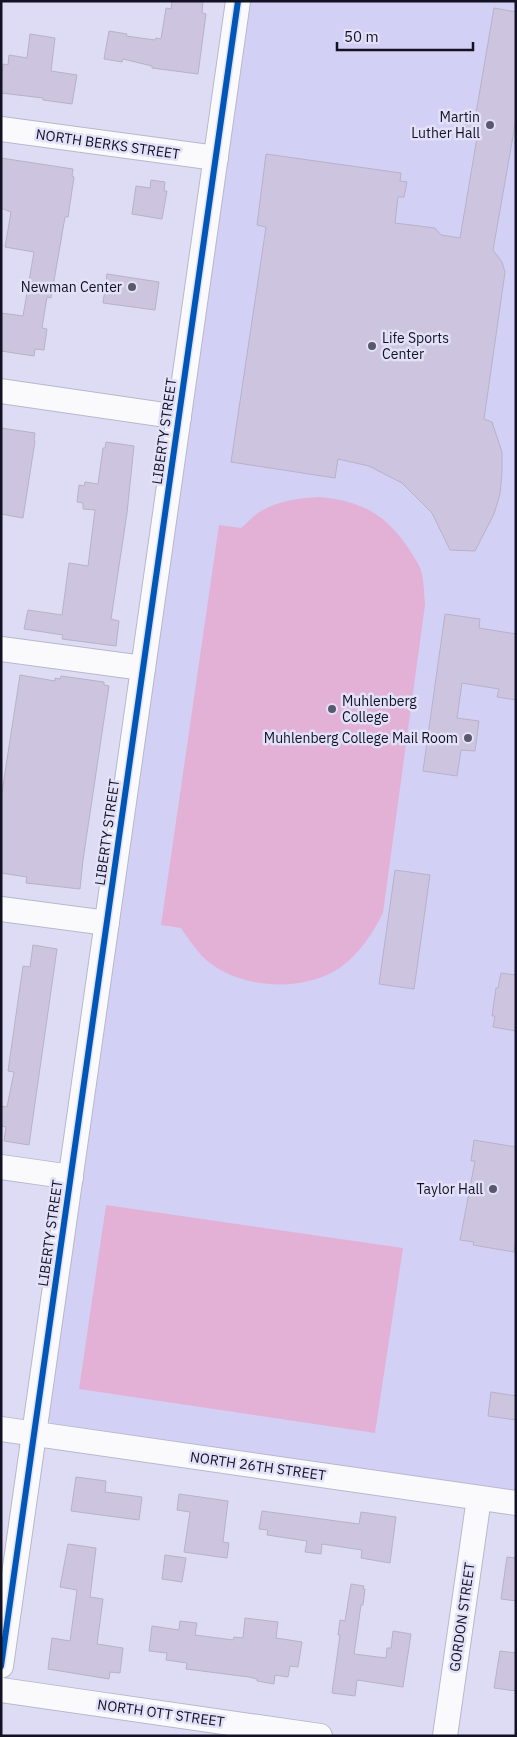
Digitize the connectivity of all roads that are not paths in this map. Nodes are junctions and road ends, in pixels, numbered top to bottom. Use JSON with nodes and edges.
{"nodes":[{"id":1,"x":238,"y":1,"type":"edge"},
{"id":2,"x":1,"y":129,"type":"edge"},
{"id":3,"x":216,"y":158,"type":"junction"},
{"id":4,"x":1,"y":391,"type":"edge"},
{"id":5,"x":179,"y":417,"type":"junction"},
{"id":6,"x":1,"y":649,"type":"edge"},
{"id":7,"x":143,"y":668,"type":"junction"},
{"id":8,"x":1,"y":908,"type":"edge"},
{"id":9,"x":107,"y":923,"type":"junction"},
{"id":10,"x":1,"y":1168,"type":"edge"},
{"id":11,"x":71,"y":1177,"type":"junction"},
{"id":12,"x":1,"y":1429,"type":"edge"},
{"id":13,"x":34,"y":1433,"type":"junction"},
{"id":14,"x":479,"y":1498,"type":"junction"},
{"id":15,"x":516,"y":1503,"type":"edge"},
{"id":16,"x":1,"y":1666,"type":"edge"},
{"id":17,"x":1,"y":1690,"type":"edge"},
{"id":18,"x":320,"y":1736,"type":"edge"},
{"id":19,"x":445,"y":1736,"type":"edge"}],
"edges":[{"from":1,"to":3,"type":"street","name":"LIBERTY STREET"},
{"from":2,"to":3,"type":"street","name":"NORTH BERKS STREET"},
{"from":3,"to":5,"type":"street","name":"LIBERTY STREET"},
{"from":4,"to":5,"type":"street"},
{"from":5,"to":7,"type":"street","name":"LIBERTY STREET"},
{"from":6,"to":7,"type":"street"},
{"from":7,"to":9,"type":"street","name":"LIBERTY STREET"},
{"from":8,"to":9,"type":"street"},
{"from":9,"to":11,"type":"street","name":"LIBERTY STREET"},
{"from":10,"to":11,"type":"street"},
{"from":11,"to":13,"type":"street","name":"LIBERTY STREET"},
{"from":12,"to":13,"type":"street","name":"NORTH 26TH STREET"},
{"from":13,"to":14,"type":"street","name":"NORTH 26TH STREET"},
{"from":13,"to":16,"type":"street","name":"LIBERTY STREET"},
{"from":14,"to":15,"type":"street","name":"NORTH 26TH STREET"},
{"from":14,"to":19,"type":"street","name":"GORDON STREET"},
{"from":17,"to":18,"type":"street","name":"NORTH OTT STREET"}]}
